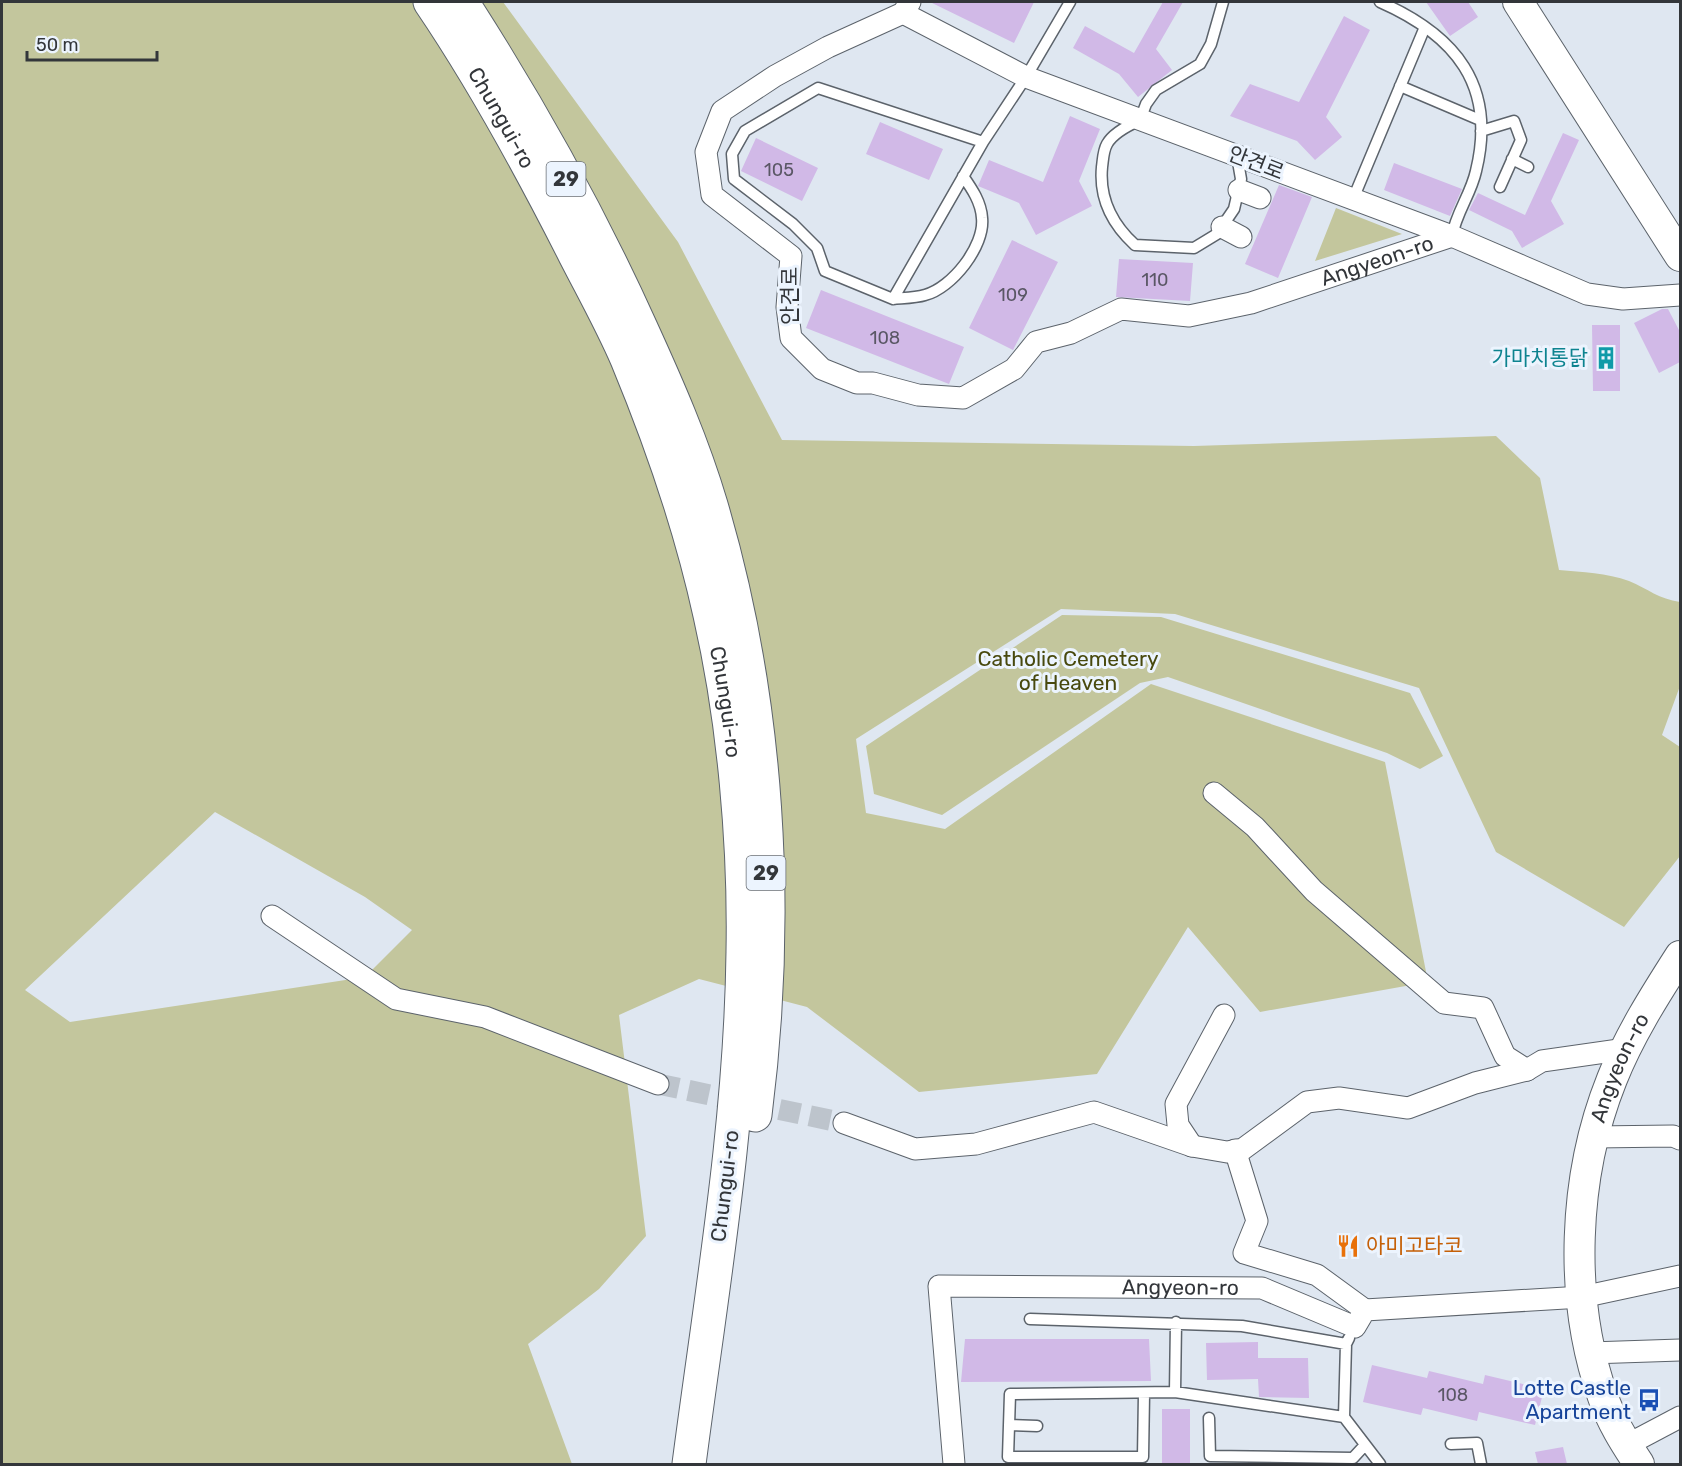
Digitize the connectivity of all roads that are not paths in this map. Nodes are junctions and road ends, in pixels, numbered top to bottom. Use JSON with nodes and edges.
{"nodes":[{"id":1,"x":430,"y":2,"type":"edge"},
{"id":2,"x":462,"y":2,"type":"edge"},
{"id":3,"x":1223,"y":2,"type":"edge"},
{"id":4,"x":1382,"y":2,"type":"edge"},
{"id":5,"x":1518,"y":2,"type":"edge"},
{"id":6,"x":1067,"y":3,"type":"edge"},
{"id":7,"x":907,"y":7,"type":"edge"},
{"id":8,"x":1425,"y":27,"type":"junction"},
{"id":9,"x":1026,"y":77,"type":"junction"},
{"id":10,"x":1400,"y":86,"type":"junction"},
{"id":11,"x":1140,"y":120,"type":"junction"},
{"id":12,"x":1480,"y":125,"type":"junction"},
{"id":13,"x":983,"y":142,"type":"junction"},
{"id":14,"x":1238,"y":156,"type":"junction"},
{"id":15,"x":1512,"y":159,"type":"junction"},
{"id":16,"x":1528,"y":167,"type":"dead end"},
{"id":17,"x":963,"y":176,"type":"junction"},
{"id":18,"x":1500,"y":187,"type":"dead end"},
{"id":19,"x":1239,"y":190,"type":"junction"},
{"id":20,"x":1260,"y":198,"type":"dead end"},
{"id":21,"x":1353,"y":199,"type":"junction"},
{"id":22,"x":1222,"y":227,"type":"junction"},
{"id":23,"x":1452,"y":236,"type":"junction"},
{"id":24,"x":1241,"y":237,"type":"dead end"},
{"id":25,"x":1680,"y":256,"type":"edge"},
{"id":26,"x":1680,"y":295,"type":"edge"},
{"id":27,"x":893,"y":299,"type":"junction"},
{"id":28,"x":1214,"y":793,"type":"dead end"},
{"id":29,"x":272,"y":916,"type":"dead end"},
{"id":30,"x":1680,"y":956,"type":"edge"},
{"id":31,"x":1224,"y":1015,"type":"dead end"},
{"id":32,"x":1626,"y":1049,"type":"junction"},
{"id":33,"x":1527,"y":1070,"type":"junction"},
{"id":34,"x":658,"y":1084,"type":"tunnel mouth"},
{"id":35,"x":844,"y":1123,"type":"tunnel mouth"},
{"id":36,"x":1594,"y":1137,"type":"junction"},
{"id":37,"x":1680,"y":1139,"type":"edge"},
{"id":38,"x":1192,"y":1146,"type":"junction"},
{"id":39,"x":1235,"y":1150,"type":"junction"},
{"id":40,"x":1680,"y":1276,"type":"edge"},
{"id":41,"x":1582,"y":1298,"type":"junction"},
{"id":42,"x":1030,"y":1319,"type":"dead end"},
{"id":43,"x":1176,"y":1322,"type":"junction"},
{"id":44,"x":1356,"y":1327,"type":"junction"},
{"id":45,"x":1680,"y":1350,"type":"edge"},
{"id":46,"x":1590,"y":1353,"type":"junction"},
{"id":47,"x":1175,"y":1392,"type":"junction"},
{"id":48,"x":1144,"y":1394,"type":"junction"},
{"id":49,"x":1344,"y":1417,"type":"junction"},
{"id":50,"x":1680,"y":1417,"type":"edge"},
{"id":51,"x":1209,"y":1418,"type":"dead end"},
{"id":52,"x":1010,"y":1425,"type":"junction"},
{"id":53,"x":1037,"y":1426,"type":"dead end"},
{"id":54,"x":1451,"y":1444,"type":"dead end"},
{"id":55,"x":1365,"y":1445,"type":"junction"},
{"id":56,"x":1633,"y":1455,"type":"edge"},
{"id":57,"x":689,"y":1464,"type":"edge"},
{"id":58,"x":711,"y":1464,"type":"edge"},
{"id":59,"x":954,"y":1464,"type":"edge"},
{"id":60,"x":1380,"y":1464,"type":"edge"},
{"id":61,"x":1481,"y":1464,"type":"edge"}],
"edges":[{"from":1,"to":57,"type":"highway","name":"Chungui-ro","number":"29"},
{"from":2,"to":58,"type":"highway","name":"Chungui-ro","number":"29"},
{"from":3,"to":11,"type":"lane"},
{"from":4,"to":8,"type":"lane"},
{"from":5,"to":25,"type":"main road"},
{"from":6,"to":9,"type":"lane"},
{"from":7,"to":9,"type":"street","name":"안견로"},
{"from":7,"to":23,"type":"street","name":"안견로"},
{"from":8,"to":10,"type":"lane"},
{"from":8,"to":12,"type":"lane"},
{"from":9,"to":11,"type":"street","name":"안견로"},
{"from":9,"to":13,"type":"lane"},
{"from":10,"to":12,"type":"lane"},
{"from":10,"to":21,"type":"lane"},
{"from":11,"to":14,"type":"street","name":"안견로"},
{"from":11,"to":22,"type":"lane"},
{"from":12,"to":15,"type":"lane"},
{"from":12,"to":23,"type":"lane"},
{"from":13,"to":17,"type":"lane"},
{"from":13,"to":27,"type":"lane","name":"안견로"},
{"from":14,"to":19,"type":"lane"},
{"from":14,"to":21,"type":"street","name":"안견로"},
{"from":15,"to":16,"type":"lane"},
{"from":15,"to":18,"type":"lane"},
{"from":17,"to":27,"type":"lane"},
{"from":17,"to":27,"type":"lane"},
{"from":19,"to":20,"type":"street"},
{"from":19,"to":22,"type":"lane"},
{"from":21,"to":23,"type":"street","name":"안견로"},
{"from":22,"to":24,"type":"street"},
{"from":23,"to":26,"type":"street","name":"Angyeon-ro"},
{"from":28,"to":33,"type":"street"},
{"from":29,"to":34,"type":"street"},
{"from":30,"to":32,"type":"main road","name":"Angyeon-ro"},
{"from":31,"to":38,"type":"street"},
{"from":32,"to":33,"type":"street"},
{"from":32,"to":36,"type":"main road","name":"Angyeon-ro"},
{"from":33,"to":39,"type":"street"},
{"from":35,"to":38,"type":"street"},
{"from":36,"to":37,"type":"street"},
{"from":36,"to":41,"type":"main road","name":"Angyeon-ro"},
{"from":38,"to":39,"type":"street"},
{"from":39,"to":44,"type":"street"},
{"from":40,"to":41,"type":"street"},
{"from":41,"to":44,"type":"street","name":"Angyeon-ro"},
{"from":41,"to":46,"type":"main road","name":"Angyeon-ro"},
{"from":42,"to":43,"type":"lane"},
{"from":43,"to":44,"type":"lane"},
{"from":43,"to":47,"type":"lane"},
{"from":44,"to":49,"type":"lane"},
{"from":44,"to":59,"type":"street","name":"Angyeon-ro"},
{"from":45,"to":46,"type":"street"},
{"from":46,"to":56,"type":"main road","name":"Angyeon-ro"},
{"from":47,"to":48,"type":"lane"},
{"from":47,"to":49,"type":"lane"},
{"from":48,"to":52,"type":"lane"},
{"from":48,"to":52,"type":"lane"},
{"from":49,"to":55,"type":"lane"},
{"from":50,"to":56,"type":"street"},
{"from":51,"to":55,"type":"lane"},
{"from":52,"to":53,"type":"lane"},
{"from":54,"to":61,"type":"lane"},
{"from":55,"to":60,"type":"lane"}]}
